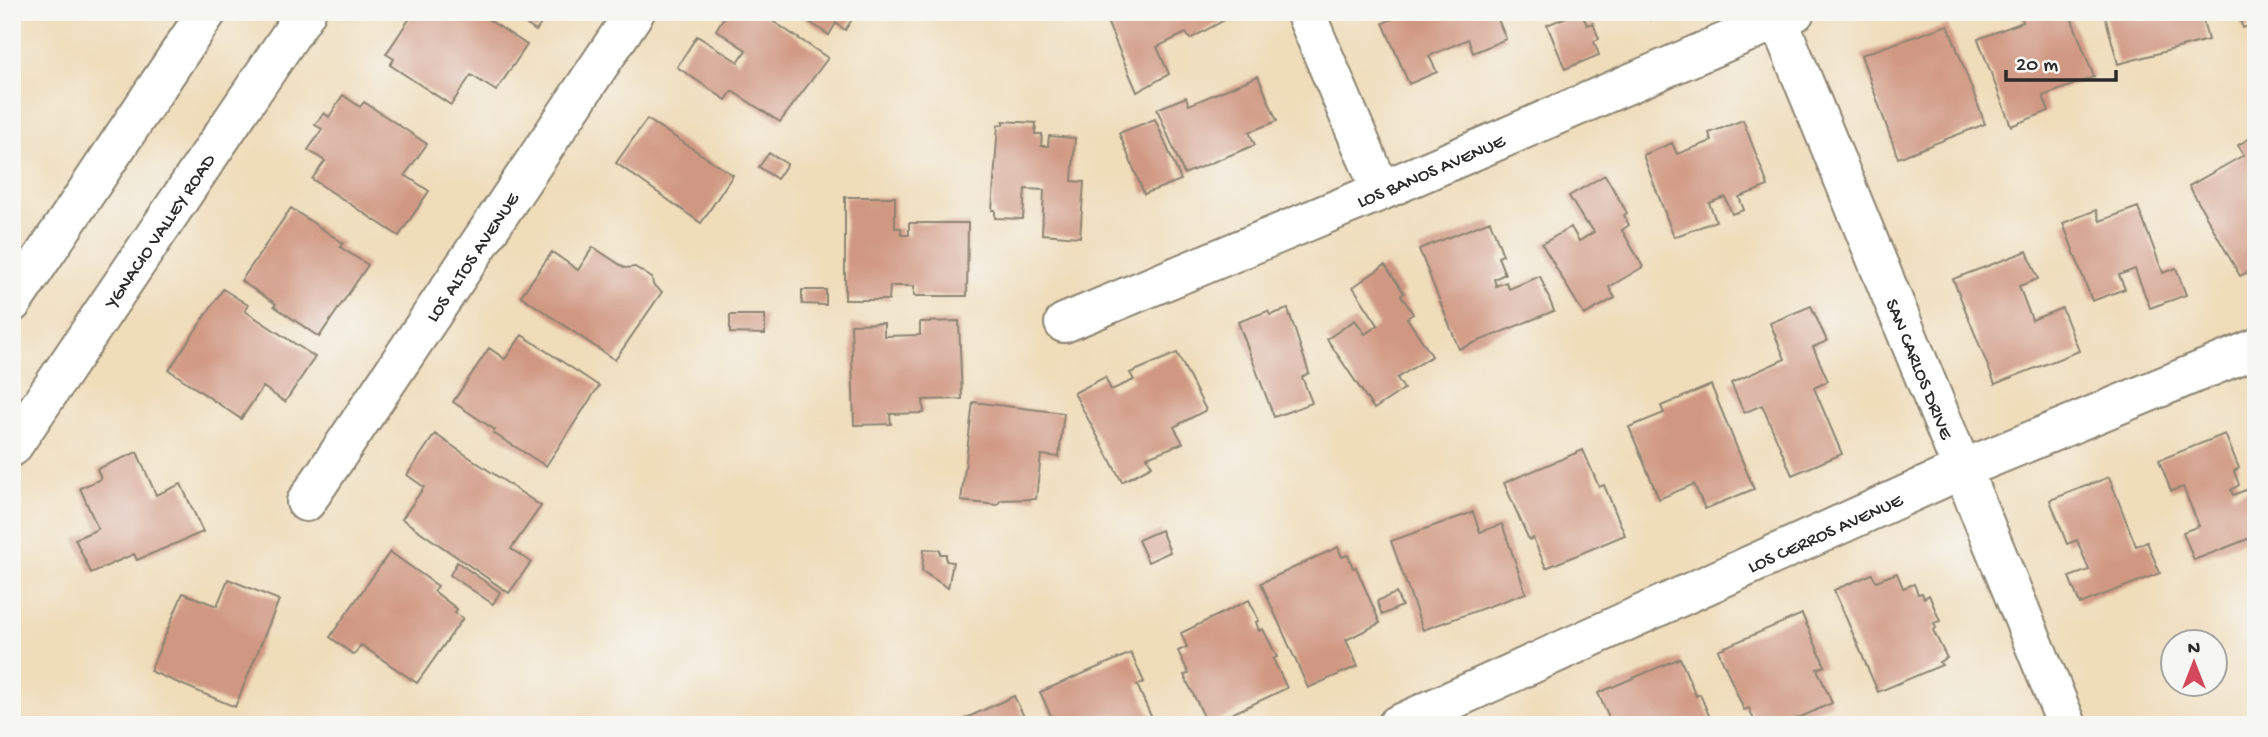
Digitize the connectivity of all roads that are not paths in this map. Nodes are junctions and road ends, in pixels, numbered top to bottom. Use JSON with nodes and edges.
{"nodes":[{"id":1,"x":207,"y":12,"type":"edge"},
{"id":2,"x":306,"y":12,"type":"edge"},
{"id":3,"x":635,"y":12,"type":"edge"},
{"id":4,"x":1305,"y":12,"type":"edge"},
{"id":5,"x":1783,"y":15,"type":"edge"},
{"id":6,"x":1381,"y":191,"type":"junction"},
{"id":7,"x":12,"y":303,"type":"edge"},
{"id":8,"x":1064,"y":323,"type":"dead end"},
{"id":9,"x":2256,"y":348,"type":"edge"},
{"id":10,"x":12,"y":447,"type":"edge"},
{"id":11,"x":1964,"y":469,"type":"junction"},
{"id":12,"x":306,"y":502,"type":"dead end"},
{"id":13,"x":1397,"y":725,"type":"edge"},
{"id":14,"x":2067,"y":725,"type":"edge"}],
"edges":[{"from":1,"to":7,"type":"main road"},
{"from":2,"to":10,"type":"main road","name":"YGNACIO VALLEY ROAD"},
{"from":3,"to":12,"type":"main road","name":"LOS ALTOS AVENUE"},
{"from":4,"to":6,"type":"main road"},
{"from":5,"to":6,"type":"main road","name":"LOS BANOS AVENUE"},
{"from":5,"to":11,"type":"main road","name":"SAN CARLOS DRIVE"},
{"from":6,"to":8,"type":"main road","name":"LOS BANOS AVENUE"},
{"from":9,"to":11,"type":"main road","name":"LOS CERROS AVENUE"},
{"from":11,"to":13,"type":"main road","name":"LOS CERROS AVENUE"},
{"from":11,"to":14,"type":"main road","name":"SAN CARLOS DRIVE"}]}
